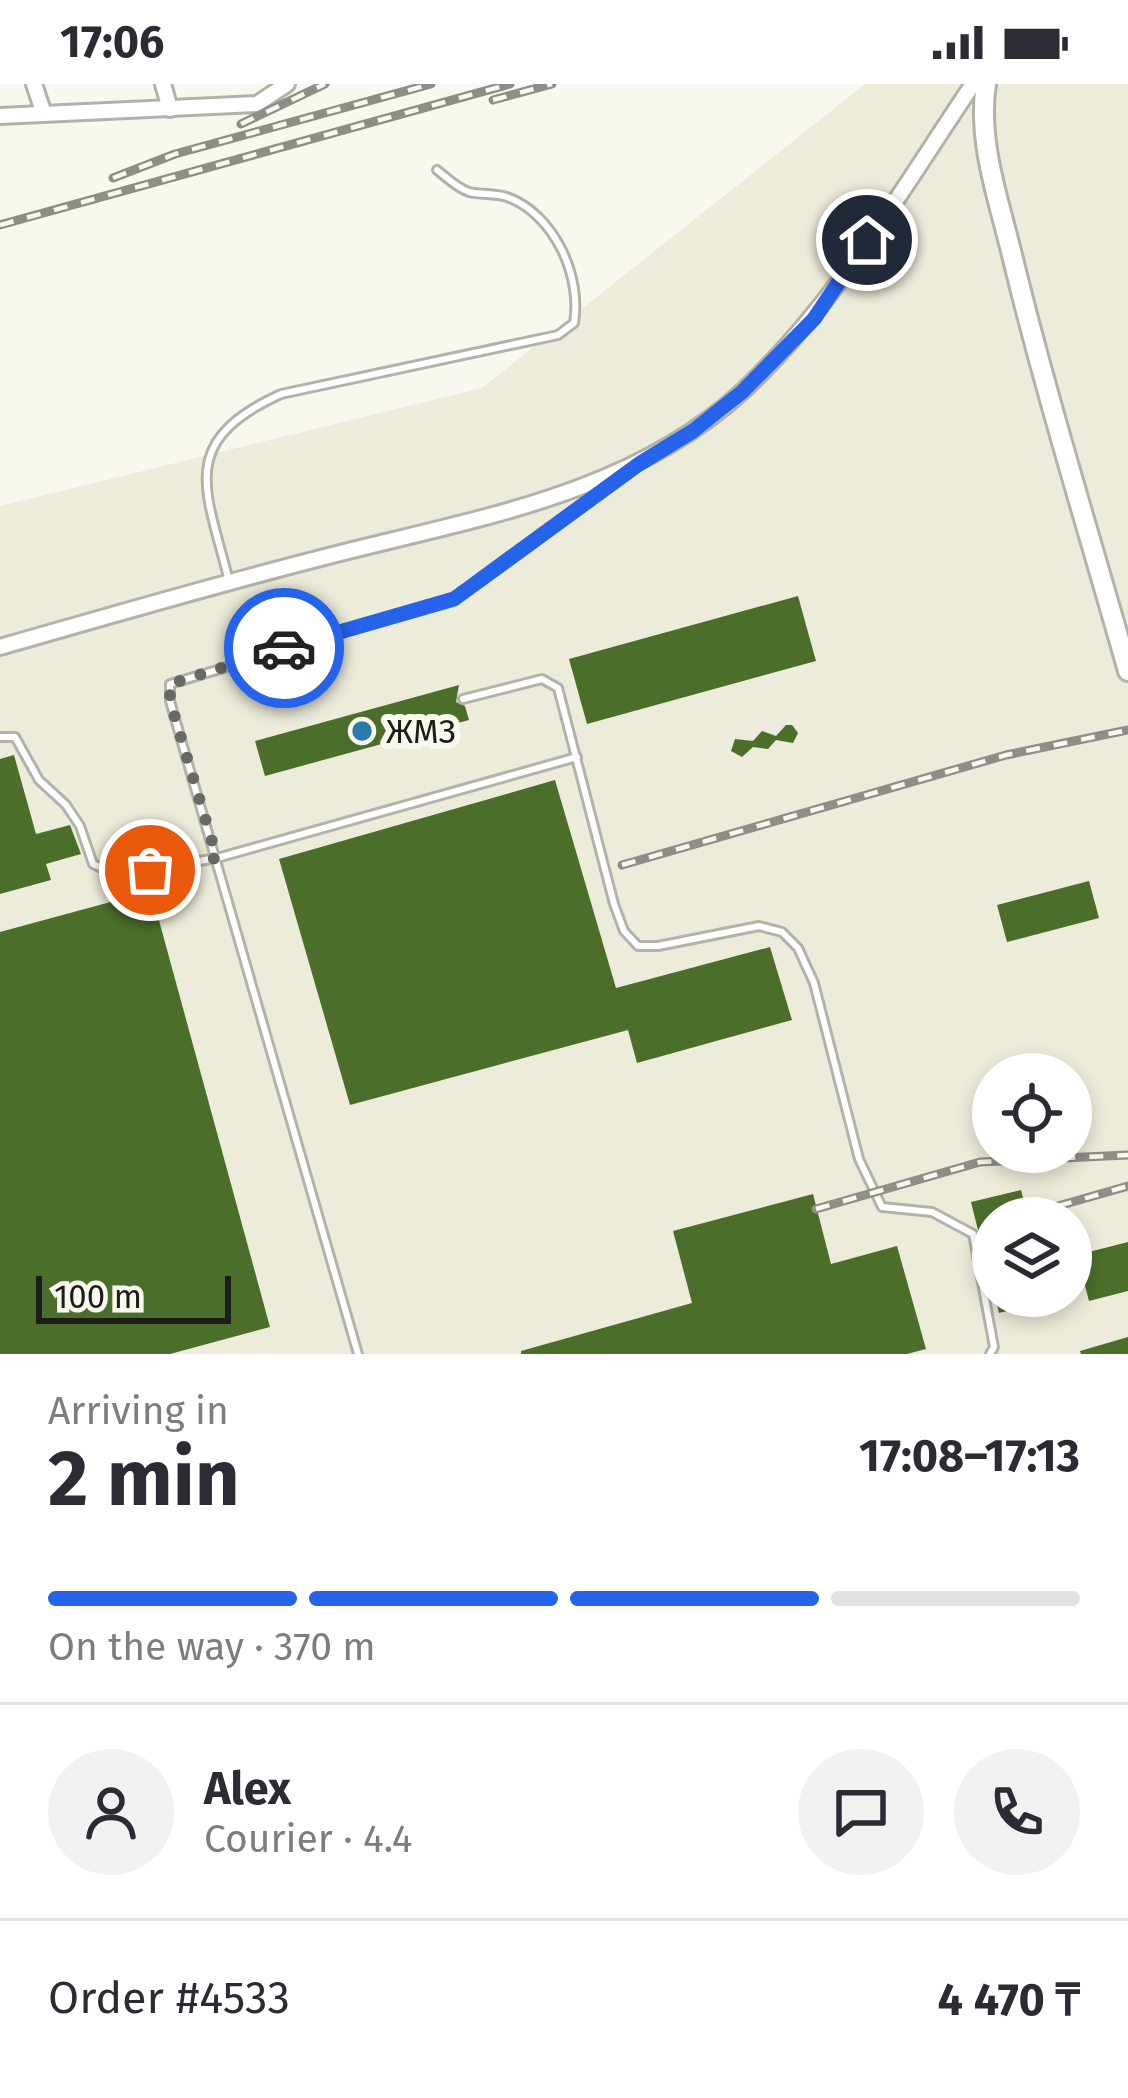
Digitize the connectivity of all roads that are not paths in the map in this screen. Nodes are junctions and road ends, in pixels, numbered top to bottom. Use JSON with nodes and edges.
{"nodes":[{"id":1,"x":34,"y":84,"type":"edge"},
{"id":2,"x":163,"y":84,"type":"edge"},
{"id":3,"x":287,"y":84,"type":"edge"},
{"id":4,"x":973,"y":84,"type":"edge"},
{"id":5,"x":986,"y":84,"type":"edge"},
{"id":6,"x":170,"y":109,"type":"junction"},
{"id":7,"x":43,"y":111,"type":"junction"},
{"id":8,"x":0,"y":116,"type":"edge"},
{"id":9,"x":437,"y":170,"type":"dead end"},
{"id":10,"x":639,"y":464,"type":"junction"},
{"id":11,"x":230,"y":581,"type":"junction"},
{"id":12,"x":0,"y":647,"type":"edge"},
{"id":13,"x":1128,"y":671,"type":"edge"},
{"id":14,"x":463,"y":698,"type":"dead end"},
{"id":15,"x":0,"y":736,"type":"edge"},
{"id":16,"x":577,"y":757,"type":"junction"},
{"id":17,"x":217,"y":858,"type":"junction"},
{"id":18,"x":358,"y":1354,"type":"edge"},
{"id":19,"x":990,"y":1354,"type":"edge"}],
"edges":[{"from":1,"to":7,"type":"street"},
{"from":2,"to":6,"type":"street"},
{"from":3,"to":6,"type":"street"},
{"from":4,"to":10,"type":"street"},
{"from":5,"to":13,"type":"main road"},
{"from":6,"to":7,"type":"street"},
{"from":7,"to":8,"type":"street"},
{"from":9,"to":11,"type":"lane"},
{"from":10,"to":11,"type":"street"},
{"from":10,"to":17,"type":"lane"},
{"from":11,"to":12,"type":"street"},
{"from":14,"to":16,"type":"lane"},
{"from":15,"to":17,"type":"lane"},
{"from":16,"to":17,"type":"lane"},
{"from":16,"to":19,"type":"lane"},
{"from":17,"to":18,"type":"lane"}]}
